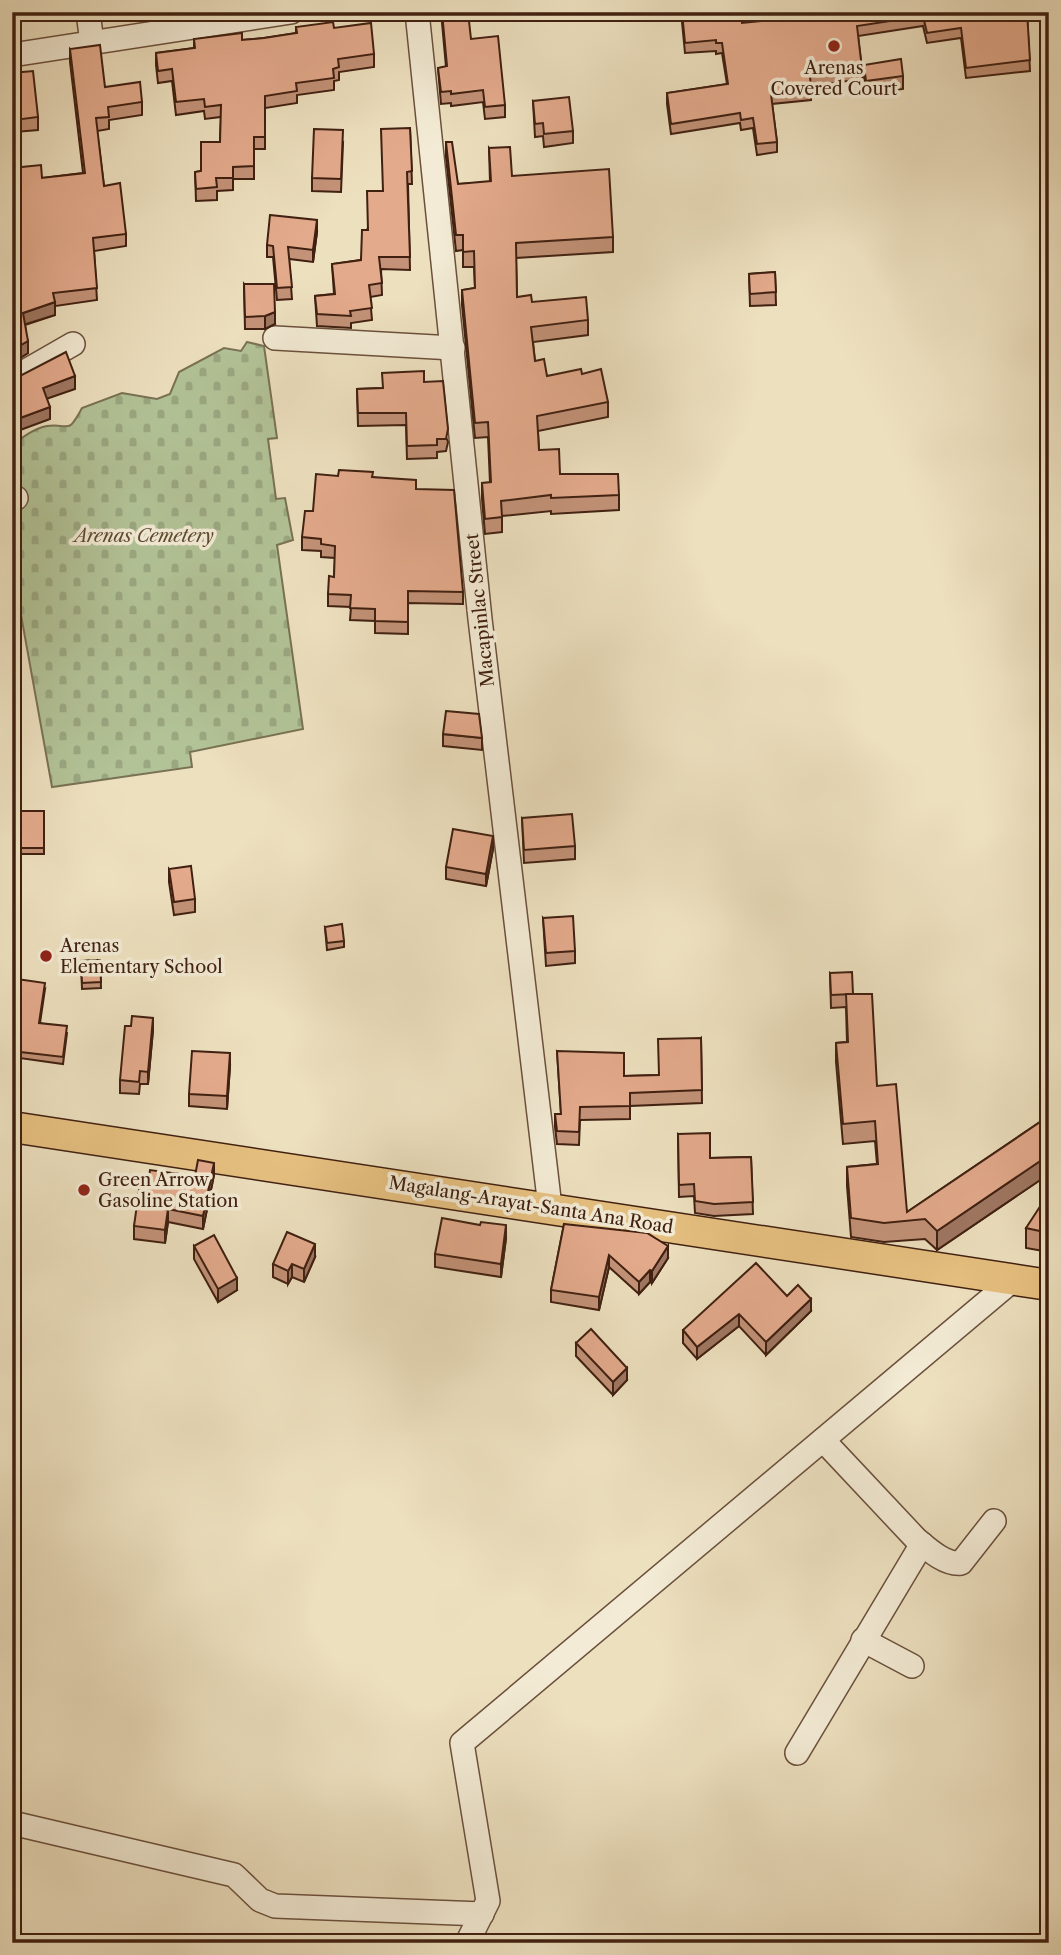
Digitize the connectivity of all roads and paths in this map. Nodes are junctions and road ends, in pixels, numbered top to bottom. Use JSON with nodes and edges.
{"nodes":[{"id":1,"x":88,"y":12,"type":"edge"},
{"id":2,"x":291,"y":12,"type":"edge"},
{"id":3,"x":417,"y":12,"type":"edge"},
{"id":4,"x":92,"y":43,"type":"junction"},
{"id":5,"x":12,"y":55,"type":"edge"},
{"id":6,"x":275,"y":338,"type":"dead end"},
{"id":7,"x":72,"y":344,"type":"dead end"},
{"id":8,"x":453,"y":348,"type":"junction"},
{"id":9,"x":12,"y":379,"type":"edge"},
{"id":10,"x":12,"y":1127,"type":"edge"},
{"id":11,"x":550,"y":1207,"type":"junction"},
{"id":12,"x":1013,"y":1280,"type":"junction"},
{"id":13,"x":1049,"y":1285,"type":"edge"},
{"id":14,"x":823,"y":1440,"type":"junction"},
{"id":15,"x":994,"y":1521,"type":"dead end"},
{"id":16,"x":922,"y":1544,"type":"junction"},
{"id":17,"x":863,"y":1640,"type":"junction"},
{"id":18,"x":912,"y":1667,"type":"dead end"},
{"id":19,"x":797,"y":1753,"type":"dead end"},
{"id":20,"x":12,"y":1823,"type":"edge"},
{"id":21,"x":481,"y":1914,"type":"junction"},
{"id":22,"x":467,"y":1943,"type":"edge"}],
"edges":[{"from":1,"to":4,"type":"street"},
{"from":2,"to":4,"type":"street"},
{"from":3,"to":8,"type":"street","name":"Macapinlac Street"},
{"from":4,"to":5,"type":"street"},
{"from":6,"to":8,"type":"street"},
{"from":7,"to":9,"type":"street"},
{"from":8,"to":11,"type":"street","name":"Macapinlac Street"},
{"from":10,"to":11,"type":"main road","name":"Magalang-Arayat-Santa Ana Road"},
{"from":11,"to":12,"type":"main road","name":"Magalang-Arayat-Santa Ana Road"},
{"from":12,"to":13,"type":"main road","name":"Magalang-Arayat-Santa Ana Road"},
{"from":12,"to":14,"type":"street"},
{"from":14,"to":16,"type":"street"},
{"from":14,"to":21,"type":"street"},
{"from":15,"to":16,"type":"street"},
{"from":16,"to":17,"type":"street"},
{"from":17,"to":18,"type":"street"},
{"from":17,"to":19,"type":"street"},
{"from":20,"to":21,"type":"street"},
{"from":21,"to":22,"type":"street"}]}
